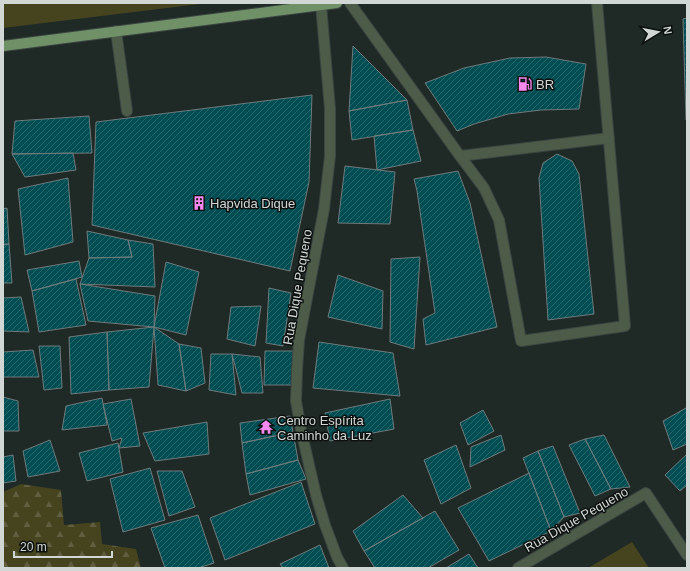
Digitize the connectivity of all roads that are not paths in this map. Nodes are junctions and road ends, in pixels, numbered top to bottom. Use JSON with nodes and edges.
{"nodes":[{"id":1,"x":337,"y":3,"type":"edge"},
{"id":2,"x":350,"y":3,"type":"edge"},
{"id":3,"x":597,"y":3,"type":"edge"},
{"id":4,"x":321,"y":5,"type":"junction"},
{"id":5,"x":116,"y":31,"type":"junction"},
{"id":6,"x":3,"y":46,"type":"edge"},
{"id":7,"x":127,"y":111,"type":"dead end"},
{"id":8,"x":609,"y":138,"type":"junction"},
{"id":9,"x":460,"y":156,"type":"junction"},
{"id":10,"x":687,"y":555,"type":"edge"},
{"id":11,"x":343,"y":568,"type":"edge"},
{"id":12,"x":518,"y":568,"type":"edge"}],
"edges":[{"from":1,"to":4,"type":"main road"},
{"from":2,"to":9,"type":"street"},
{"from":3,"to":8,"type":"street"},
{"from":4,"to":5,"type":"main road"},
{"from":4,"to":11,"type":"street","name":"Rua Dique Pequeno"},
{"from":5,"to":6,"type":"main road"},
{"from":5,"to":7,"type":"street"},
{"from":8,"to":9,"type":"street"},
{"from":8,"to":9,"type":"street"},
{"from":10,"to":12,"type":"street","name":"Rua Dique Pequeno"}]}
